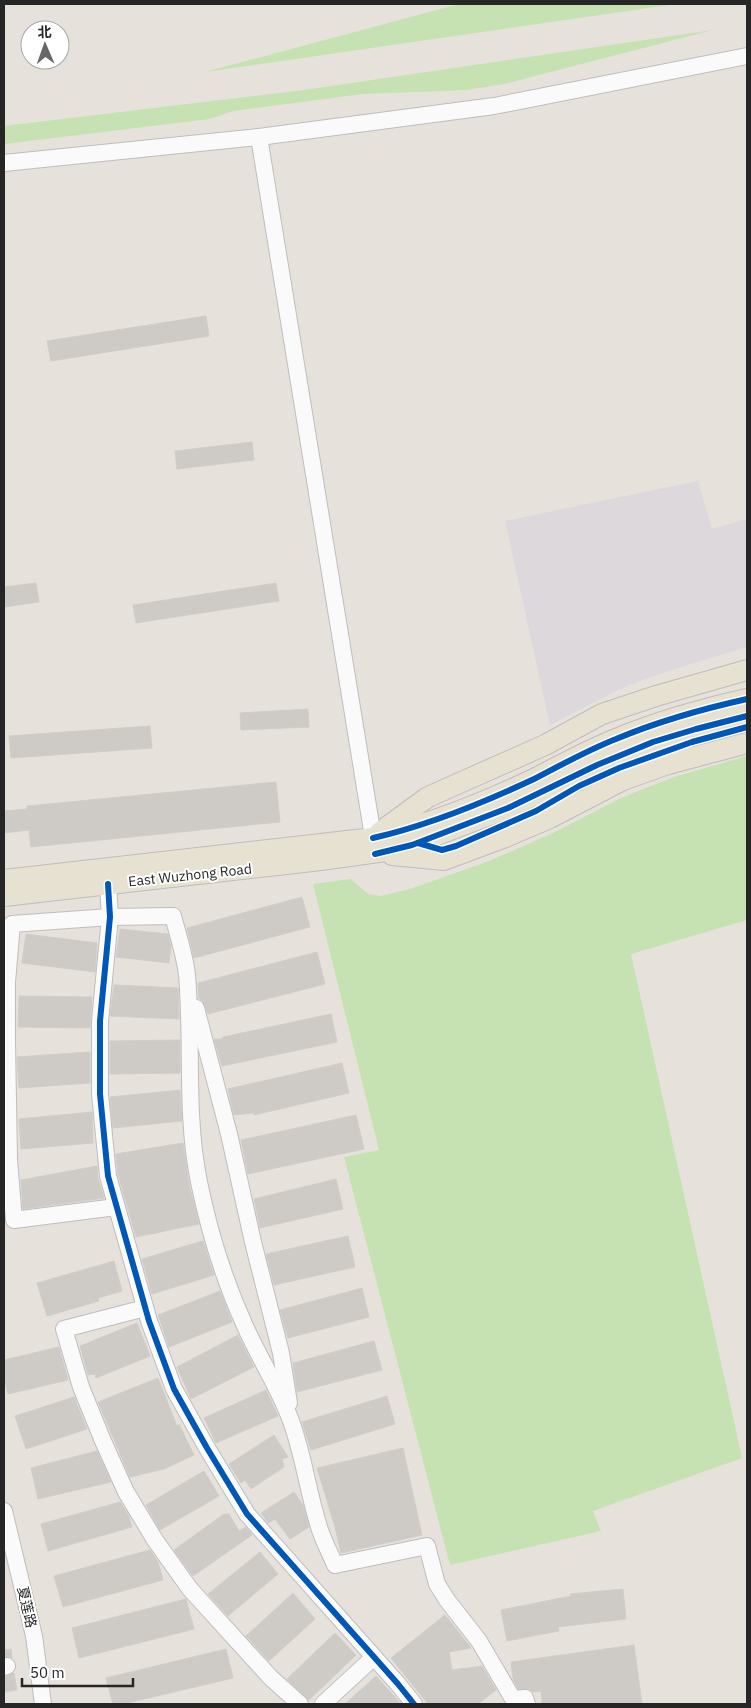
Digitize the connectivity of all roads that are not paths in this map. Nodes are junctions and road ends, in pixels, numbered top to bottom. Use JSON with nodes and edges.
{"nodes":[{"id":1,"x":747,"y":56,"type":"edge"},
{"id":2,"x":259,"y":137,"type":"junction"},
{"id":3,"x":4,"y":163,"type":"edge"},
{"id":4,"x":747,"y":670,"type":"edge"},
{"id":5,"x":747,"y":699,"type":"edge"},
{"id":6,"x":747,"y":716,"type":"edge"},
{"id":7,"x":747,"y":742,"type":"edge"},
{"id":8,"x":618,"y":747,"type":"junction"},
{"id":9,"x":374,"y":846,"type":"junction"},
{"id":10,"x":4,"y":880,"type":"edge"},
{"id":11,"x":108,"y":884,"type":"junction"},
{"id":12,"x":4,"y":896,"type":"edge"},
{"id":13,"x":110,"y":918,"type":"junction"},
{"id":14,"x":187,"y":972,"type":"junction"},
{"id":15,"x":116,"y":1207,"type":"junction"},
{"id":16,"x":144,"y":1308,"type":"junction"},
{"id":17,"x":291,"y":1421,"type":"junction"},
{"id":18,"x":4,"y":1511,"type":"edge"},
{"id":19,"x":374,"y":1657,"type":"junction"},
{"id":20,"x":43,"y":1704,"type":"edge"},
{"id":21,"x":300,"y":1704,"type":"edge"},
{"id":22,"x":323,"y":1704,"type":"edge"},
{"id":23,"x":414,"y":1704,"type":"edge"},
{"id":24,"x":527,"y":1704,"type":"edge"}],
"edges":[{"from":1,"to":2,"type":"street"},
{"from":2,"to":3,"type":"street"},
{"from":2,"to":9,"type":"street"},
{"from":4,"to":9,"type":"main road"},
{"from":5,"to":8,"type":"main road"},
{"from":6,"to":8,"type":"main road"},
{"from":7,"to":9,"type":"main road"},
{"from":8,"to":9,"type":"main road"},
{"from":9,"to":10,"type":"main road","name":"East Wuzhong Road"},
{"from":9,"to":11,"type":"main road","name":"East Wuzhong Road"},
{"from":11,"to":12,"type":"main road","name":"East Wuzhong Road"},
{"from":11,"to":13,"type":"street"},
{"from":13,"to":14,"type":"street"},
{"from":13,"to":15,"type":"street"},
{"from":13,"to":15,"type":"street"},
{"from":14,"to":17,"type":"street"},
{"from":14,"to":17,"type":"street"},
{"from":15,"to":16,"type":"street"},
{"from":16,"to":19,"type":"street"},
{"from":16,"to":21,"type":"street"},
{"from":17,"to":24,"type":"street"},
{"from":18,"to":20,"type":"street","name":"夏莲路"},
{"from":19,"to":22,"type":"street"},
{"from":19,"to":23,"type":"street"}]}
